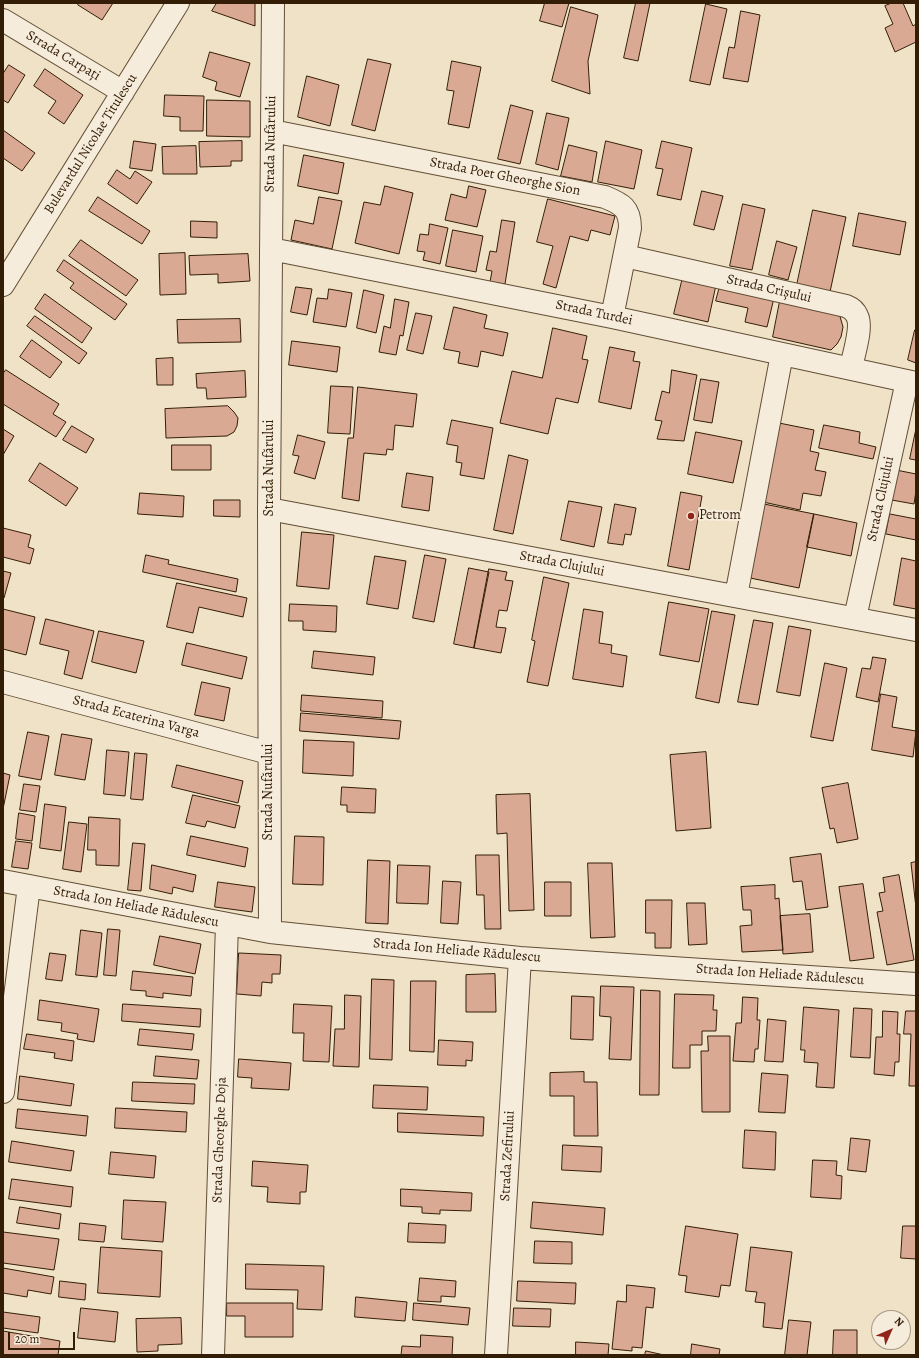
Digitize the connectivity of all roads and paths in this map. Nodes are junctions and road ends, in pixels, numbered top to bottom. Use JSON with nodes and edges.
{"nodes":[{"id":1,"x":178,"y":3,"type":"edge"},
{"id":2,"x":272,"y":3,"type":"edge"},
{"id":3,"x":3,"y":20,"type":"edge"},
{"id":4,"x":122,"y":92,"type":"junction"},
{"id":5,"x":272,"y":131,"type":"junction"},
{"id":6,"x":270,"y":249,"type":"junction"},
{"id":7,"x":625,"y":256,"type":"junction"},
{"id":8,"x":3,"y":285,"type":"edge"},
{"id":9,"x":612,"y":317,"type":"junction"},
{"id":10,"x":782,"y":354,"type":"junction"},
{"id":11,"x":851,"y":368,"type":"junction"},
{"id":12,"x":912,"y":382,"type":"edge"},
{"id":13,"x":269,"y":509,"type":"junction"},
{"id":14,"x":736,"y":596,"type":"junction"},
{"id":15,"x":855,"y":618,"type":"junction"},
{"id":16,"x":916,"y":630,"type":"edge"},
{"id":17,"x":3,"y":682,"type":"edge"},
{"id":18,"x":269,"y":752,"type":"junction"},
{"id":19,"x":3,"y":881,"type":"edge"},
{"id":20,"x":29,"y":886,"type":"junction"},
{"id":21,"x":227,"y":924,"type":"junction"},
{"id":22,"x":270,"y":932,"type":"junction"},
{"id":23,"x":520,"y":958,"type":"junction"},
{"id":24,"x":916,"y":984,"type":"edge"},
{"id":25,"x":3,"y":1092,"type":"edge"},
{"id":26,"x":213,"y":1355,"type":"edge"},
{"id":27,"x":496,"y":1355,"type":"edge"}],
"edges":[{"from":1,"to":4,"type":"street","name":"Bulevardul Nicolae Titulescu"},
{"from":2,"to":5,"type":"street","name":"Strada Nufărului"},
{"from":3,"to":4,"type":"street","name":"Strada Carpați"},
{"from":4,"to":8,"type":"street","name":"Bulevardul Nicolae Titulescu"},
{"from":5,"to":6,"type":"street","name":"Strada Nufărului"},
{"from":5,"to":7,"type":"street","name":"Strada Poet Gheorghe Sion"},
{"from":6,"to":9,"type":"street","name":"Strada Turdei"},
{"from":6,"to":13,"type":"street","name":"Strada Nufărului"},
{"from":7,"to":9,"type":"street","name":"Strada Poet Gheorghe Sion"},
{"from":7,"to":11,"type":"street","name":"Strada Crișului"},
{"from":9,"to":10,"type":"street","name":"Strada Turdei"},
{"from":10,"to":11,"type":"street","name":"Strada Turdei"},
{"from":10,"to":14,"type":"street"},
{"from":11,"to":12,"type":"street","name":"Strada Turdei"},
{"from":12,"to":15,"type":"street","name":"Strada Clujului"},
{"from":13,"to":14,"type":"street","name":"Strada Clujului"},
{"from":13,"to":18,"type":"street","name":"Strada Nufărului"},
{"from":14,"to":15,"type":"street","name":"Strada Clujului"},
{"from":15,"to":16,"type":"street","name":"Strada Clujului"},
{"from":17,"to":18,"type":"street","name":"Strada Ecaterina Varga"},
{"from":18,"to":22,"type":"street","name":"Strada Nufărului"},
{"from":19,"to":20,"type":"street","name":"Strada Ion Heliade Rădulescu"},
{"from":20,"to":21,"type":"street","name":"Strada Ion Heliade Rădulescu"},
{"from":20,"to":25,"type":"street"},
{"from":21,"to":22,"type":"street","name":"Strada Ion Heliade Rădulescu"},
{"from":21,"to":26,"type":"street","name":"Strada Gheorghe Doja"},
{"from":22,"to":23,"type":"street","name":"Strada Ion Heliade Rădulescu"},
{"from":23,"to":24,"type":"street","name":"Strada Ion Heliade Rădulescu"},
{"from":23,"to":27,"type":"street","name":"Strada Zefirului"}]}
